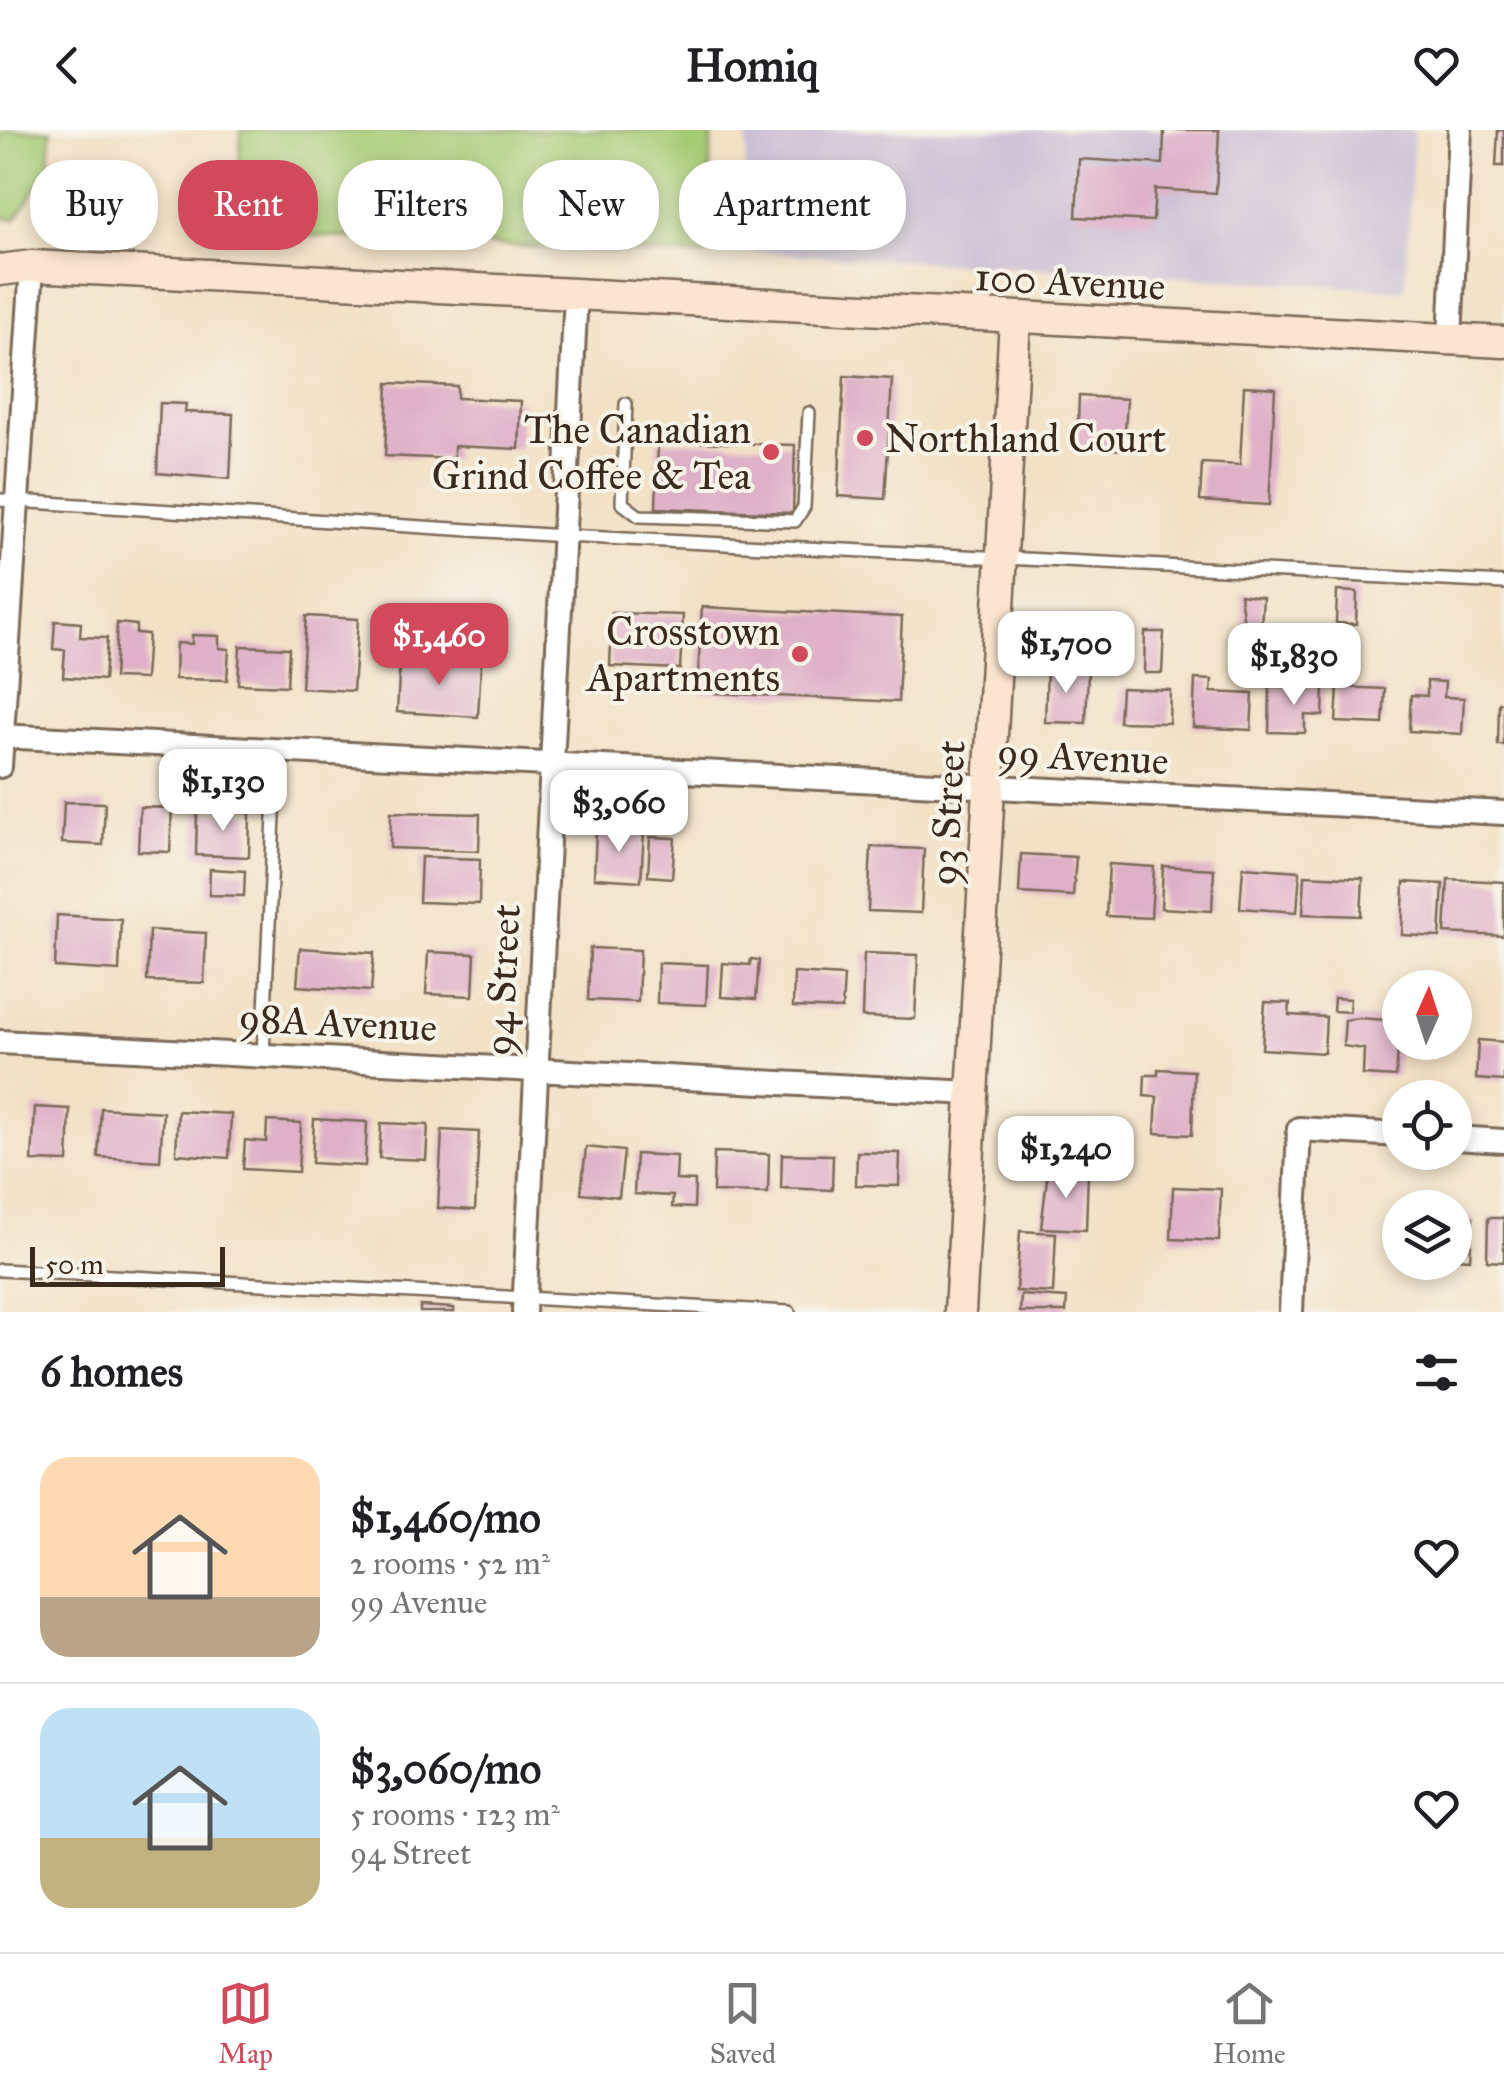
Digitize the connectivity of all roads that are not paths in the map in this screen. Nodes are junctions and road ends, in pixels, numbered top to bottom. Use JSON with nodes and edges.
{"nodes":[{"id":1,"x":1460,"y":130,"type":"edge"},
{"id":2,"x":0,"y":257,"type":"edge"},
{"id":3,"x":32,"y":266,"type":"junction"},
{"id":4,"x":0,"y":270,"type":"edge"},
{"id":5,"x":576,"y":294,"type":"junction"},
{"id":6,"x":1016,"y":318,"type":"junction"},
{"id":7,"x":1450,"y":339,"type":"junction"},
{"id":8,"x":1504,"y":342,"type":"edge"},
{"id":9,"x":626,"y":404,"type":"dead end"},
{"id":10,"x":808,"y":413,"type":"dead end"},
{"id":11,"x":10,"y":501,"type":"edge"},
{"id":12,"x":565,"y":536,"type":"junction"},
{"id":13,"x":1000,"y":554,"type":"junction"},
{"id":14,"x":1504,"y":583,"type":"edge"},
{"id":15,"x":1,"y":736,"type":"edge"},
{"id":16,"x":277,"y":751,"type":"junction"},
{"id":17,"x":0,"y":766,"type":"edge"},
{"id":18,"x":551,"y":766,"type":"junction"},
{"id":19,"x":988,"y":789,"type":"junction"},
{"id":20,"x":1504,"y":813,"type":"edge"},
{"id":21,"x":0,"y":1042,"type":"edge"},
{"id":22,"x":263,"y":1055,"type":"junction"},
{"id":23,"x":534,"y":1070,"type":"junction"},
{"id":24,"x":972,"y":1092,"type":"junction"},
{"id":25,"x":1382,"y":1134,"type":"edge"},
{"id":26,"x":1472,"y":1139,"type":"edge"},
{"id":27,"x":1504,"y":1141,"type":"edge"},
{"id":28,"x":0,"y":1270,"type":"edge"},
{"id":29,"x":524,"y":1305,"type":"edge"},
{"id":30,"x":788,"y":1312,"type":"edge"},
{"id":31,"x":960,"y":1312,"type":"edge"},
{"id":32,"x":1291,"y":1312,"type":"edge"}],
"edges":[{"from":1,"to":7,"type":"street"},
{"from":2,"to":3,"type":"main road","name":"100 Avenue"},
{"from":3,"to":4,"type":"main road","name":"100 Avenue"},
{"from":3,"to":5,"type":"main road","name":"100 Avenue"},
{"from":3,"to":11,"type":"street"},
{"from":5,"to":6,"type":"main road","name":"100 Avenue"},
{"from":5,"to":12,"type":"street","name":"94 Street"},
{"from":6,"to":7,"type":"main road","name":"100 Avenue"},
{"from":6,"to":13,"type":"main road","name":"93 Street"},
{"from":7,"to":8,"type":"main road","name":"100 Avenue"},
{"from":9,"to":10,"type":"lane"},
{"from":11,"to":12,"type":"lane"},
{"from":11,"to":15,"type":"street"},
{"from":12,"to":13,"type":"lane"},
{"from":12,"to":18,"type":"street","name":"94 Street"},
{"from":13,"to":14,"type":"lane"},
{"from":13,"to":19,"type":"main road","name":"93 Street"},
{"from":15,"to":16,"type":"street","name":"99 Avenue"},
{"from":15,"to":17,"type":"street"},
{"from":16,"to":18,"type":"street","name":"99 Avenue"},
{"from":16,"to":22,"type":"lane"},
{"from":18,"to":19,"type":"street","name":"99 Avenue"},
{"from":18,"to":23,"type":"street","name":"94 Street"},
{"from":19,"to":20,"type":"street","name":"99 Avenue"},
{"from":19,"to":24,"type":"main road","name":"93 Street"},
{"from":21,"to":22,"type":"street","name":"98A Avenue"},
{"from":22,"to":23,"type":"street","name":"98A Avenue"},
{"from":23,"to":24,"type":"street","name":"98A Avenue"},
{"from":23,"to":29,"type":"street","name":"94 Street"},
{"from":24,"to":31,"type":"main road","name":"93 Street"},
{"from":25,"to":32,"type":"street"},
{"from":26,"to":27,"type":"street"},
{"from":28,"to":29,"type":"lane"},
{"from":29,"to":30,"type":"lane"}]}
